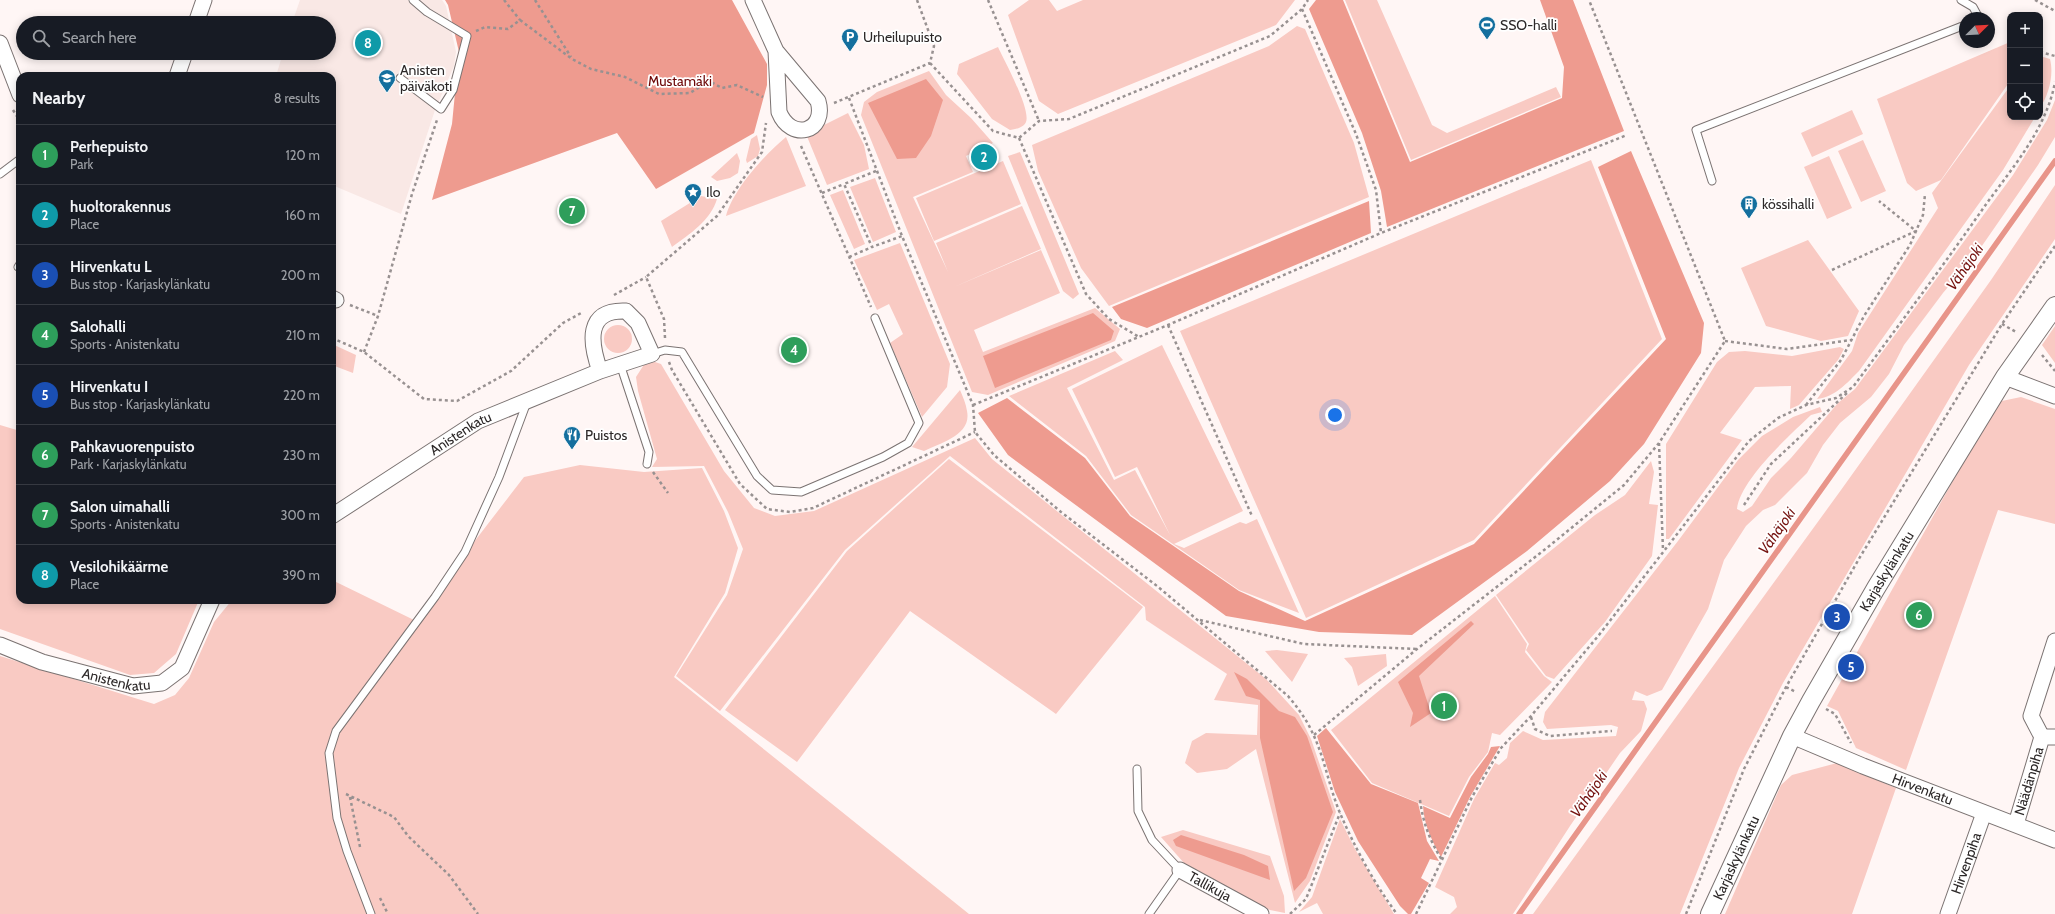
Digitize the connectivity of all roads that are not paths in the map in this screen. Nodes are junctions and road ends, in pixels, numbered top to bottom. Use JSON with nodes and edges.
{"nodes":[{"id":1,"x":204,"y":0,"type":"edge"},
{"id":2,"x":413,"y":0,"type":"edge"},
{"id":3,"x":753,"y":0,"type":"edge"},
{"id":4,"x":1961,"y":0,"type":"edge"},
{"id":5,"x":1976,"y":12,"type":"edge"},
{"id":6,"x":198,"y":16,"type":"edge"},
{"id":7,"x":1959,"y":27,"type":"edge"},
{"id":8,"x":0,"y":43,"type":"edge"},
{"id":9,"x":776,"y":51,"type":"junction"},
{"id":10,"x":183,"y":60,"type":"edge"},
{"id":11,"x":178,"y":72,"type":"edge"},
{"id":12,"x":400,"y":78,"type":"dead end"},
{"id":13,"x":16,"y":85,"type":"edge"},
{"id":14,"x":16,"y":162,"type":"edge"},
{"id":15,"x":0,"y":174,"type":"edge"},
{"id":16,"x":1712,"y":181,"type":"dead end"},
{"id":17,"x":2055,"y":306,"type":"edge"},
{"id":18,"x":875,"y":318,"type":"road end"},
{"id":19,"x":658,"y":352,"type":"junction"},
{"id":20,"x":620,"y":364,"type":"junction"},
{"id":21,"x":600,"y":371,"type":"junction"},
{"id":22,"x":2005,"y":376,"type":"junction"},
{"id":23,"x":2055,"y":396,"type":"edge"},
{"id":24,"x":528,"y":401,"type":"junction"},
{"id":25,"x":647,"y":464,"type":"road end"},
{"id":26,"x":336,"y":513,"type":"edge"},
{"id":27,"x":210,"y":604,"type":"edge"},
{"id":28,"x":2055,"y":641,"type":"edge"},
{"id":29,"x":0,"y":645,"type":"edge"},
{"id":30,"x":1792,"y":736,"type":"junction"},
{"id":31,"x":2048,"y":737,"type":"edge"},
{"id":32,"x":1137,"y":769,"type":"dead end"},
{"id":33,"x":1984,"y":813,"type":"junction"},
{"id":34,"x":2016,"y":824,"type":"junction"},
{"id":35,"x":2055,"y":840,"type":"edge"},
{"id":36,"x":1180,"y":870,"type":"junction"},
{"id":37,"x":371,"y":914,"type":"edge"},
{"id":38,"x":1149,"y":914,"type":"edge"},
{"id":39,"x":1262,"y":914,"type":"edge"},
{"id":40,"x":1710,"y":914,"type":"edge"},
{"id":41,"x":1948,"y":914,"type":"edge"}],
"edges":[{"from":1,"to":6,"type":"street"},
{"from":2,"to":12,"type":"lane"},
{"from":3,"to":9,"type":"street"},
{"from":4,"to":5,"type":"lane"},
{"from":7,"to":16,"type":"lane"},
{"from":8,"to":13,"type":"street"},
{"from":9,"to":9,"type":"street"},
{"from":10,"to":11,"type":"street"},
{"from":14,"to":15,"type":"lane"},
{"from":17,"to":22,"type":"street","name":"Karjaskylänkatu"},
{"from":18,"to":19,"type":"lane"},
{"from":19,"to":20,"type":"street","name":"Anistenkatu"},
{"from":19,"to":21,"type":"street"},
{"from":20,"to":21,"type":"street","name":"Anistenkatu"},
{"from":20,"to":25,"type":"lane"},
{"from":21,"to":24,"type":"street","name":"Anistenkatu"},
{"from":22,"to":23,"type":"street"},
{"from":22,"to":30,"type":"street","name":"Karjaskylänkatu"},
{"from":24,"to":26,"type":"street","name":"Anistenkatu"},
{"from":24,"to":37,"type":"lane"},
{"from":27,"to":29,"type":"street","name":"Anistenkatu"},
{"from":28,"to":31,"type":"street","name":"Näädänpiha"},
{"from":30,"to":33,"type":"street","name":"Hirvenkatu"},
{"from":30,"to":40,"type":"street","name":"Karjaskylänkatu"},
{"from":31,"to":34,"type":"street","name":"Näädänpiha"},
{"from":32,"to":36,"type":"lane"},
{"from":33,"to":34,"type":"street","name":"Hirvenkatu"},
{"from":33,"to":41,"type":"street","name":"Hirvenpiha"},
{"from":34,"to":35,"type":"street","name":"Hirvenkatu"},
{"from":36,"to":38,"type":"lane"},
{"from":36,"to":39,"type":"street","name":"Tallikuja"}]}
